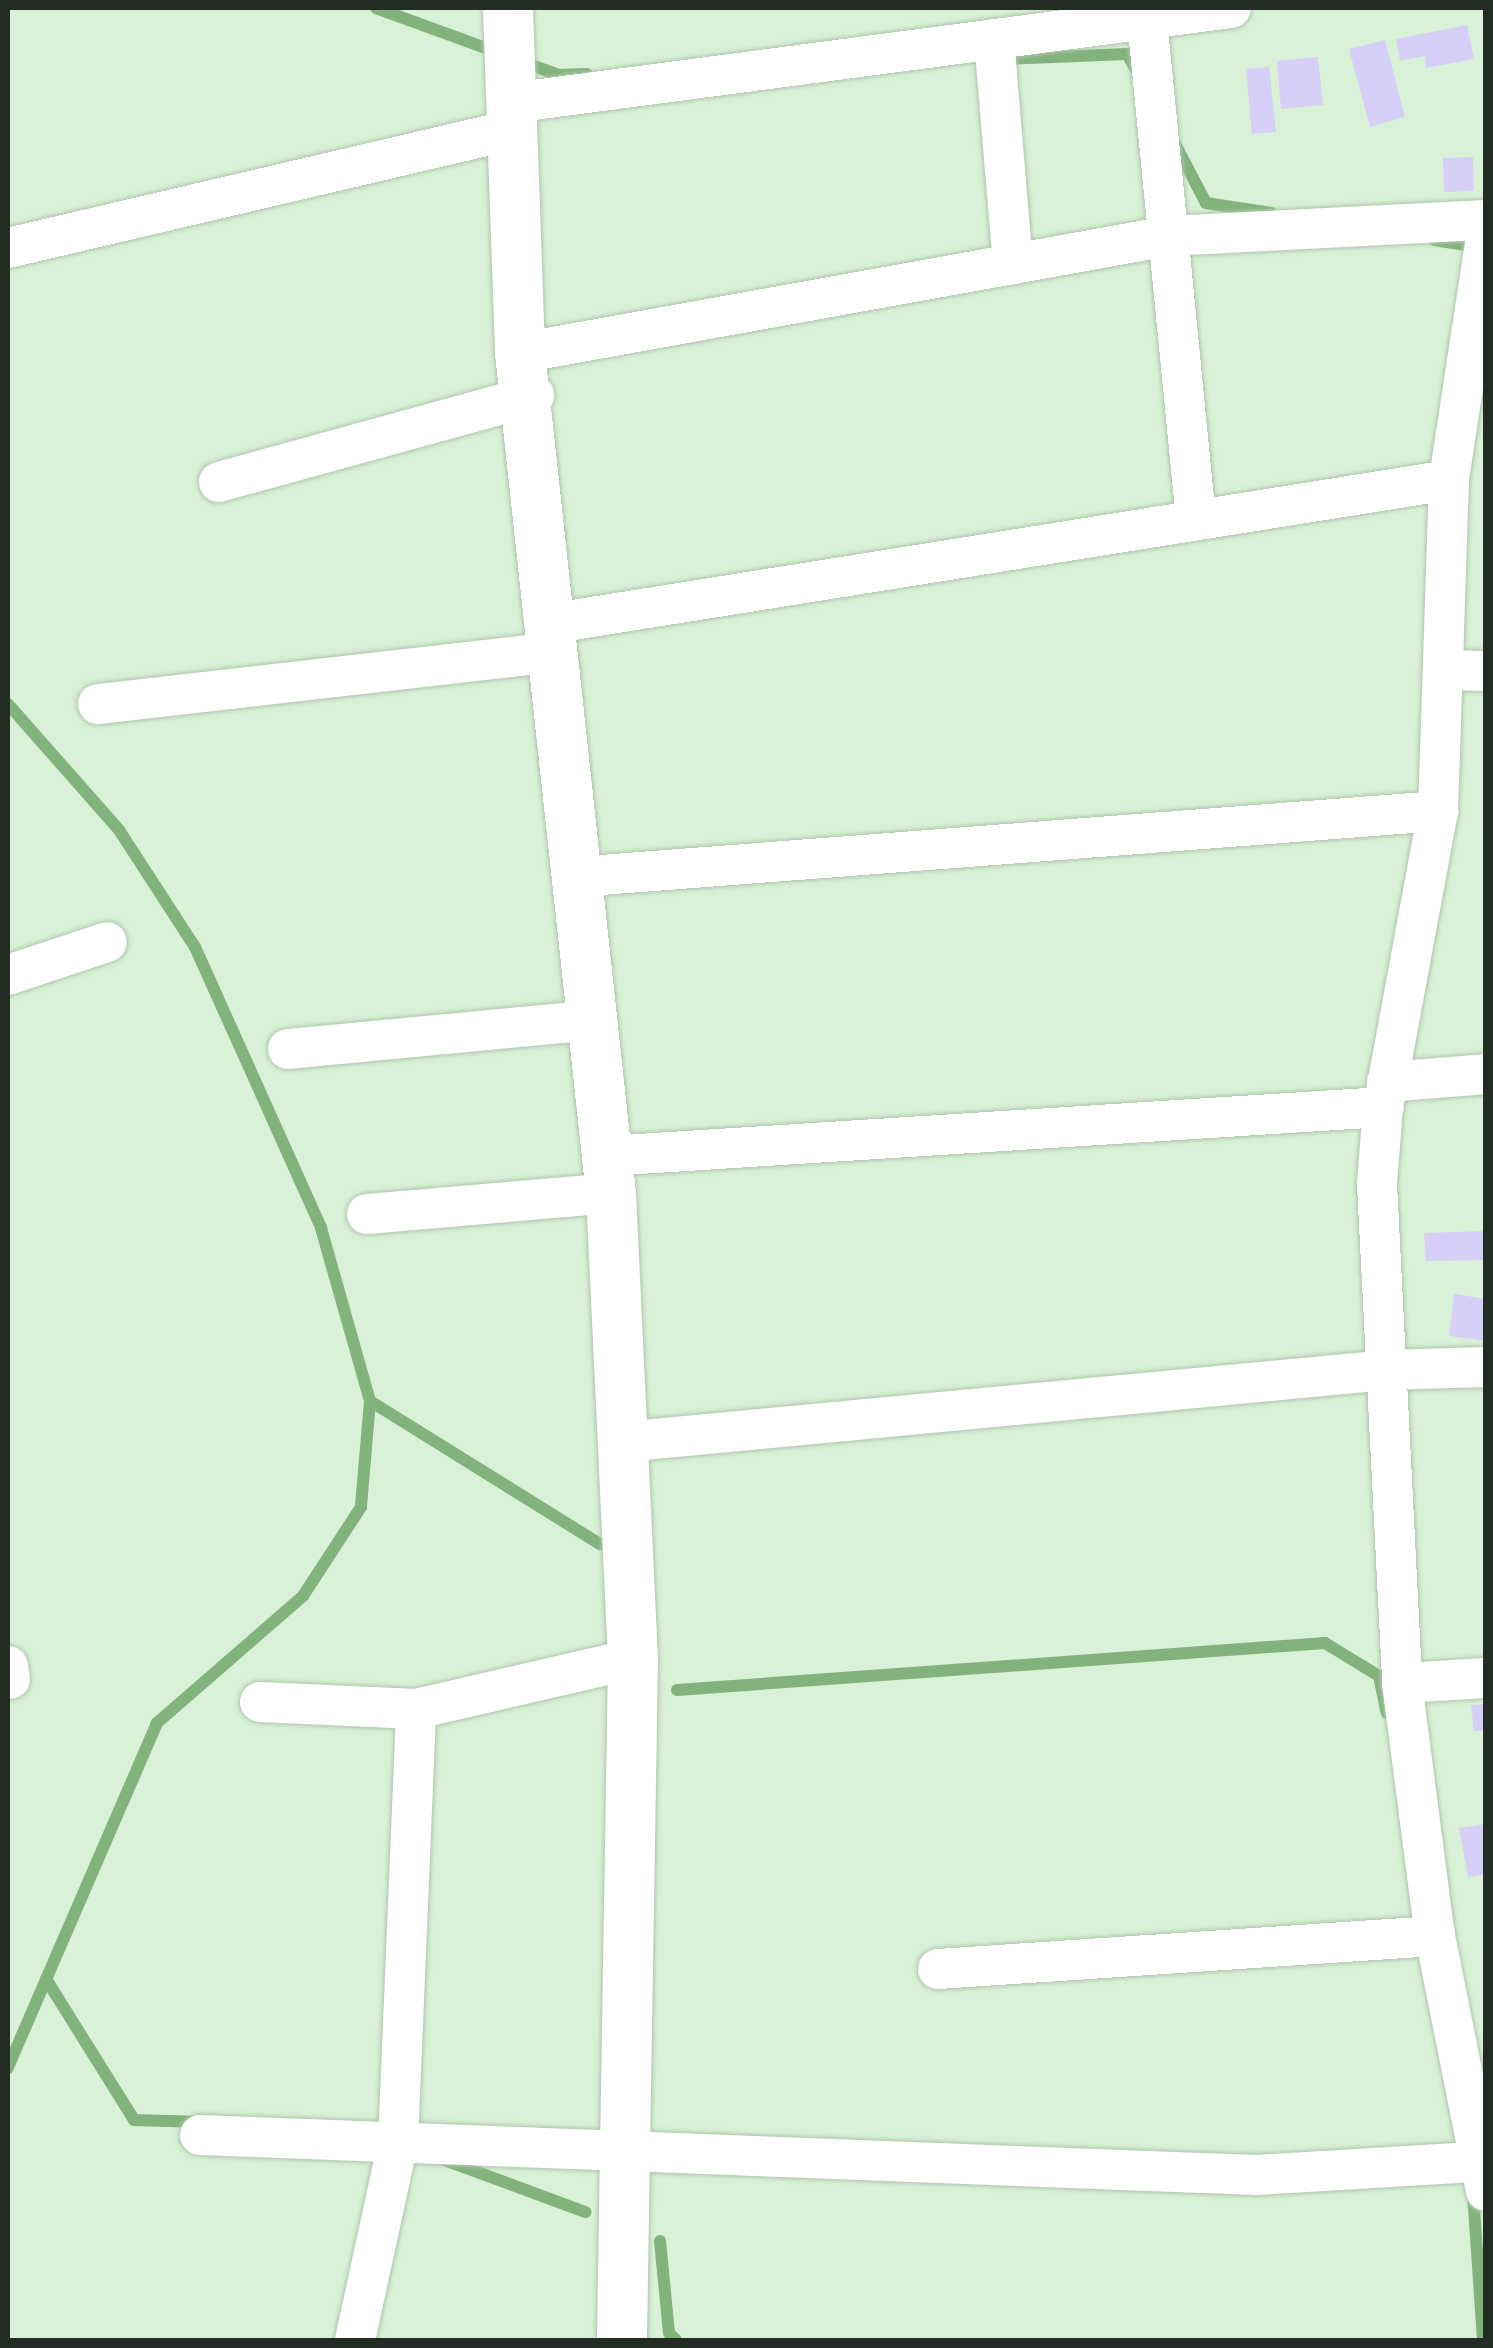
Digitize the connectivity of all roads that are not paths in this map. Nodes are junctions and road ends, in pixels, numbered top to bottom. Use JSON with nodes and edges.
{"nodes":[{"id":1,"x":508,"y":8,"type":"edge"},
{"id":2,"x":1231,"y":8,"type":"edge"},
{"id":3,"x":1052,"y":19,"type":"edge"},
{"id":4,"x":1147,"y":19,"type":"junction"},
{"id":5,"x":994,"y":40,"type":"junction"},
{"id":6,"x":511,"y":116,"type":"junction"},
{"id":7,"x":1486,"y":220,"type":"edge"},
{"id":8,"x":1168,"y":236,"type":"junction"},
{"id":9,"x":1486,"y":237,"type":"edge"},
{"id":10,"x":8,"y":248,"type":"edge"},
{"id":11,"x":1013,"y":264,"type":"junction"},
{"id":12,"x":1478,"y":326,"type":"edge"},
{"id":13,"x":526,"y":382,"type":"junction"},
{"id":14,"x":1448,"y":480,"type":"junction"},
{"id":15,"x":219,"y":482,"type":"dead end"},
{"id":16,"x":1196,"y":520,"type":"junction"},
{"id":17,"x":549,"y":638,"type":"junction"},
{"id":18,"x":1442,"y":670,"type":"junction"},
{"id":19,"x":1486,"y":672,"type":"edge"},
{"id":20,"x":98,"y":704,"type":"dead end"},
{"id":21,"x":1438,"y":811,"type":"junction"},
{"id":22,"x":576,"y":877,"type":"junction"},
{"id":23,"x":107,"y":942,"type":"dead end"},
{"id":24,"x":8,"y":975,"type":"edge"},
{"id":25,"x":592,"y":1020,"type":"junction"},
{"id":26,"x":288,"y":1049,"type":"dead end"},
{"id":27,"x":1486,"y":1074,"type":"edge"},
{"id":28,"x":1385,"y":1094,"type":"junction"},
{"id":29,"x":609,"y":1174,"type":"junction"},
{"id":30,"x":367,"y":1214,"type":"dead end"},
{"id":31,"x":1486,"y":1368,"type":"edge"},
{"id":32,"x":1386,"y":1370,"type":"junction"},
{"id":33,"x":622,"y":1442,"type":"junction"},
{"id":34,"x":632,"y":1659,"type":"junction"},
{"id":35,"x":1486,"y":1678,"type":"edge"},
{"id":36,"x":1402,"y":1682,"type":"junction"},
{"id":37,"x":260,"y":1702,"type":"dead end"},
{"id":38,"x":416,"y":1709,"type":"junction"},
{"id":39,"x":1435,"y":1936,"type":"junction"},
{"id":40,"x":938,"y":1970,"type":"dead end"},
{"id":41,"x":200,"y":2136,"type":"dead end"},
{"id":42,"x":398,"y":2143,"type":"junction"},
{"id":43,"x":621,"y":2152,"type":"junction"},
{"id":44,"x":1484,"y":2181,"type":"edge"},
{"id":45,"x":354,"y":2340,"type":"edge"},
{"id":46,"x":622,"y":2340,"type":"edge"}],
"edges":[{"from":1,"to":6,"type":"street"},
{"from":2,"to":4,"type":"street"},
{"from":3,"to":4,"type":"street"},
{"from":3,"to":5,"type":"street"},
{"from":4,"to":8,"type":"street"},
{"from":5,"to":6,"type":"street"},
{"from":5,"to":11,"type":"street"},
{"from":6,"to":10,"type":"street"},
{"from":6,"to":13,"type":"street"},
{"from":7,"to":8,"type":"street"},
{"from":8,"to":11,"type":"street"},
{"from":8,"to":16,"type":"street"},
{"from":9,"to":12,"type":"street"},
{"from":11,"to":13,"type":"street"},
{"from":12,"to":14,"type":"street"},
{"from":13,"to":15,"type":"street"},
{"from":13,"to":17,"type":"street"},
{"from":14,"to":16,"type":"street"},
{"from":14,"to":18,"type":"street"},
{"from":16,"to":17,"type":"street"},
{"from":17,"to":20,"type":"street"},
{"from":17,"to":22,"type":"street"},
{"from":18,"to":19,"type":"street"},
{"from":18,"to":21,"type":"street"},
{"from":21,"to":22,"type":"street"},
{"from":21,"to":28,"type":"street"},
{"from":22,"to":25,"type":"street"},
{"from":23,"to":24,"type":"street"},
{"from":25,"to":26,"type":"street"},
{"from":25,"to":29,"type":"street"},
{"from":27,"to":28,"type":"street"},
{"from":28,"to":29,"type":"street"},
{"from":28,"to":32,"type":"street"},
{"from":29,"to":30,"type":"street"},
{"from":29,"to":33,"type":"street"},
{"from":31,"to":32,"type":"street"},
{"from":32,"to":33,"type":"street"},
{"from":32,"to":36,"type":"street"},
{"from":33,"to":34,"type":"street"},
{"from":34,"to":38,"type":"street"},
{"from":34,"to":43,"type":"street"},
{"from":35,"to":36,"type":"street"},
{"from":36,"to":39,"type":"street"},
{"from":37,"to":38,"type":"street"},
{"from":38,"to":42,"type":"street"},
{"from":39,"to":40,"type":"street"},
{"from":39,"to":44,"type":"street"},
{"from":41,"to":42,"type":"street"},
{"from":42,"to":43,"type":"street"},
{"from":42,"to":45,"type":"street"},
{"from":43,"to":44,"type":"street"},
{"from":43,"to":46,"type":"street"}]}
